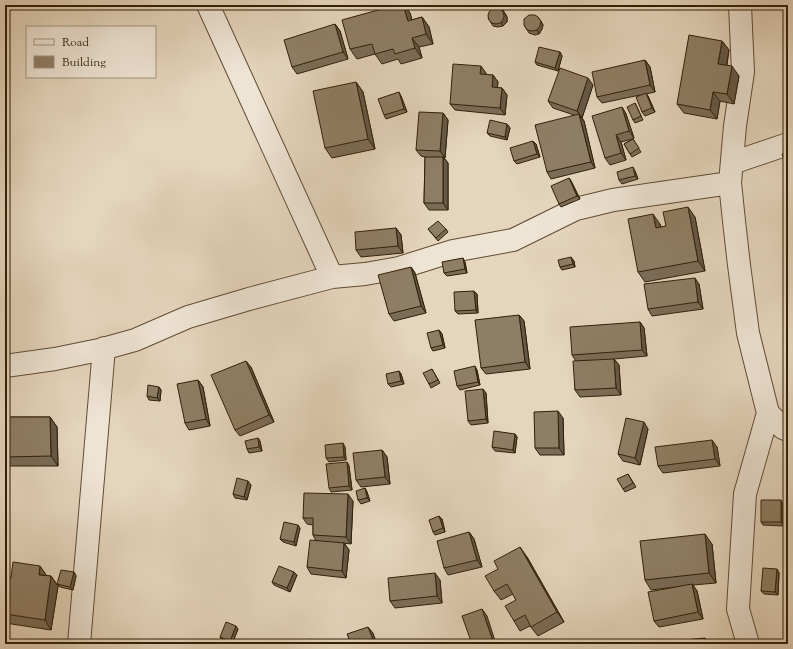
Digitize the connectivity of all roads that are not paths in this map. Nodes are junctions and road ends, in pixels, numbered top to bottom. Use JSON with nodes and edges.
{"nodes":[{"id":1,"x":208,"y":5,"type":"edge"},
{"id":2,"x":740,"y":5,"type":"edge"},
{"id":3,"x":788,"y":144,"type":"edge"},
{"id":4,"x":731,"y":173,"type":"junction"},
{"id":5,"x":332,"y":277,"type":"junction"},
{"id":6,"x":104,"y":348,"type":"junction"},
{"id":7,"x":5,"y":366,"type":"edge"},
{"id":8,"x":768,"y":414,"type":"junction"},
{"id":9,"x":788,"y":430,"type":"edge"},
{"id":10,"x":79,"y":644,"type":"edge"},
{"id":11,"x":748,"y":644,"type":"edge"}],
"edges":[{"from":1,"to":5,"type":"street"},
{"from":2,"to":4,"type":"street"},
{"from":3,"to":4,"type":"street"},
{"from":4,"to":5,"type":"street"},
{"from":4,"to":8,"type":"street"},
{"from":5,"to":6,"type":"street"},
{"from":6,"to":7,"type":"street"},
{"from":6,"to":10,"type":"street"},
{"from":8,"to":9,"type":"street"},
{"from":8,"to":11,"type":"street"}]}
